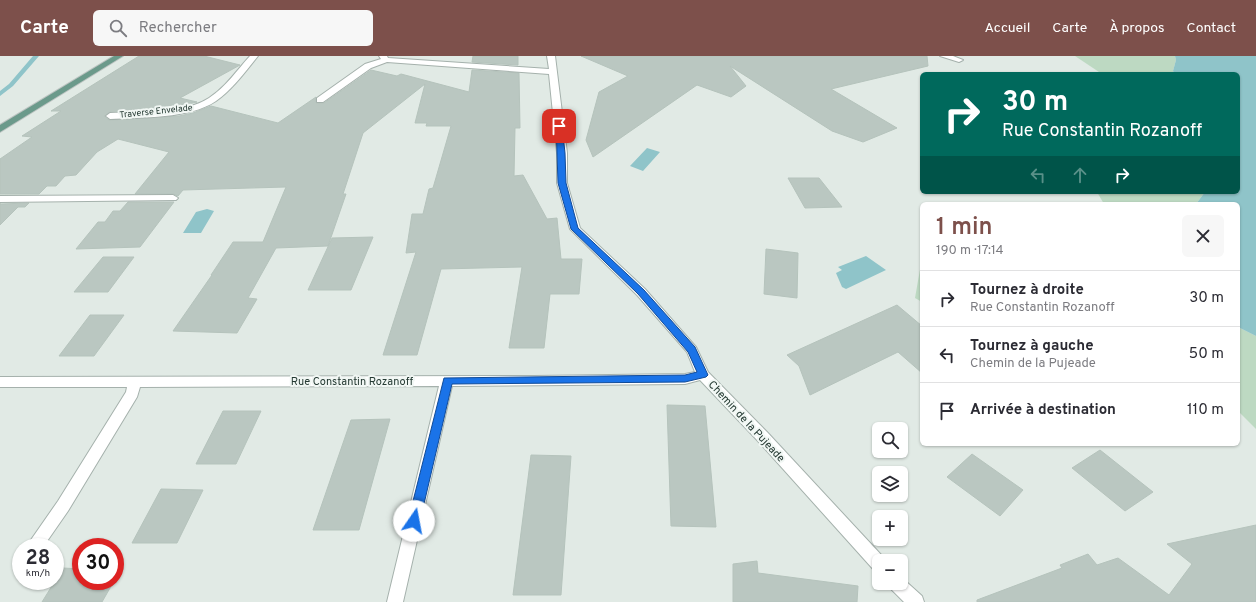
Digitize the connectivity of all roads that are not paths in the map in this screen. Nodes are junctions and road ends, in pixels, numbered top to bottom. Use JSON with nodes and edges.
{"nodes":[{"id":1,"x":119,"y":56,"type":"edge"},
{"id":2,"x":254,"y":56,"type":"edge"},
{"id":3,"x":551,"y":56,"type":"edge"},
{"id":4,"x":944,"y":56,"type":"edge"},
{"id":5,"x":384,"y":58,"type":"edge"},
{"id":6,"x":959,"y":60,"type":"dead end"},
{"id":7,"x":553,"y":72,"type":"junction"},
{"id":8,"x":320,"y":100,"type":"dead end"},
{"id":9,"x":110,"y":116,"type":"dead end"},
{"id":10,"x":0,"y":129,"type":"edge"},
{"id":11,"x":173,"y":198,"type":"dead end"},
{"id":12,"x":0,"y":199,"type":"edge"},
{"id":13,"x":703,"y":375,"type":"junction"},
{"id":14,"x":134,"y":381,"type":"junction"},
{"id":15,"x":448,"y":381,"type":"junction"},
{"id":16,"x":0,"y":382,"type":"edge"},
{"id":17,"x":40,"y":538,"type":"edge"},
{"id":18,"x":872,"y":556,"type":"edge"},
{"id":19,"x":904,"y":590,"type":"edge"},
{"id":20,"x":395,"y":602,"type":"edge"},
{"id":21,"x":916,"y":602,"type":"edge"}],
"edges":[{"from":1,"to":10,"type":"main road"},
{"from":2,"to":9,"type":"street","name":"Traverse Envelade"},
{"from":3,"to":7,"type":"street","name":"Chemin de la Pujeade"},
{"from":4,"to":6,"type":"street"},
{"from":5,"to":7,"type":"street"},
{"from":5,"to":8,"type":"street"},
{"from":7,"to":13,"type":"street","name":"Chemin de la Pujeade"},
{"from":11,"to":12,"type":"street"},
{"from":13,"to":15,"type":"street","name":"Rue Constantin Rozanoff"},
{"from":13,"to":18,"type":"street","name":"Chemin de la Pujeade"},
{"from":14,"to":15,"type":"street","name":"Rue Constantin Rozanoff"},
{"from":14,"to":16,"type":"street","name":"Rue Constantin Rozanoff"},
{"from":14,"to":17,"type":"street"},
{"from":15,"to":20,"type":"street"},
{"from":19,"to":21,"type":"street"}]}
